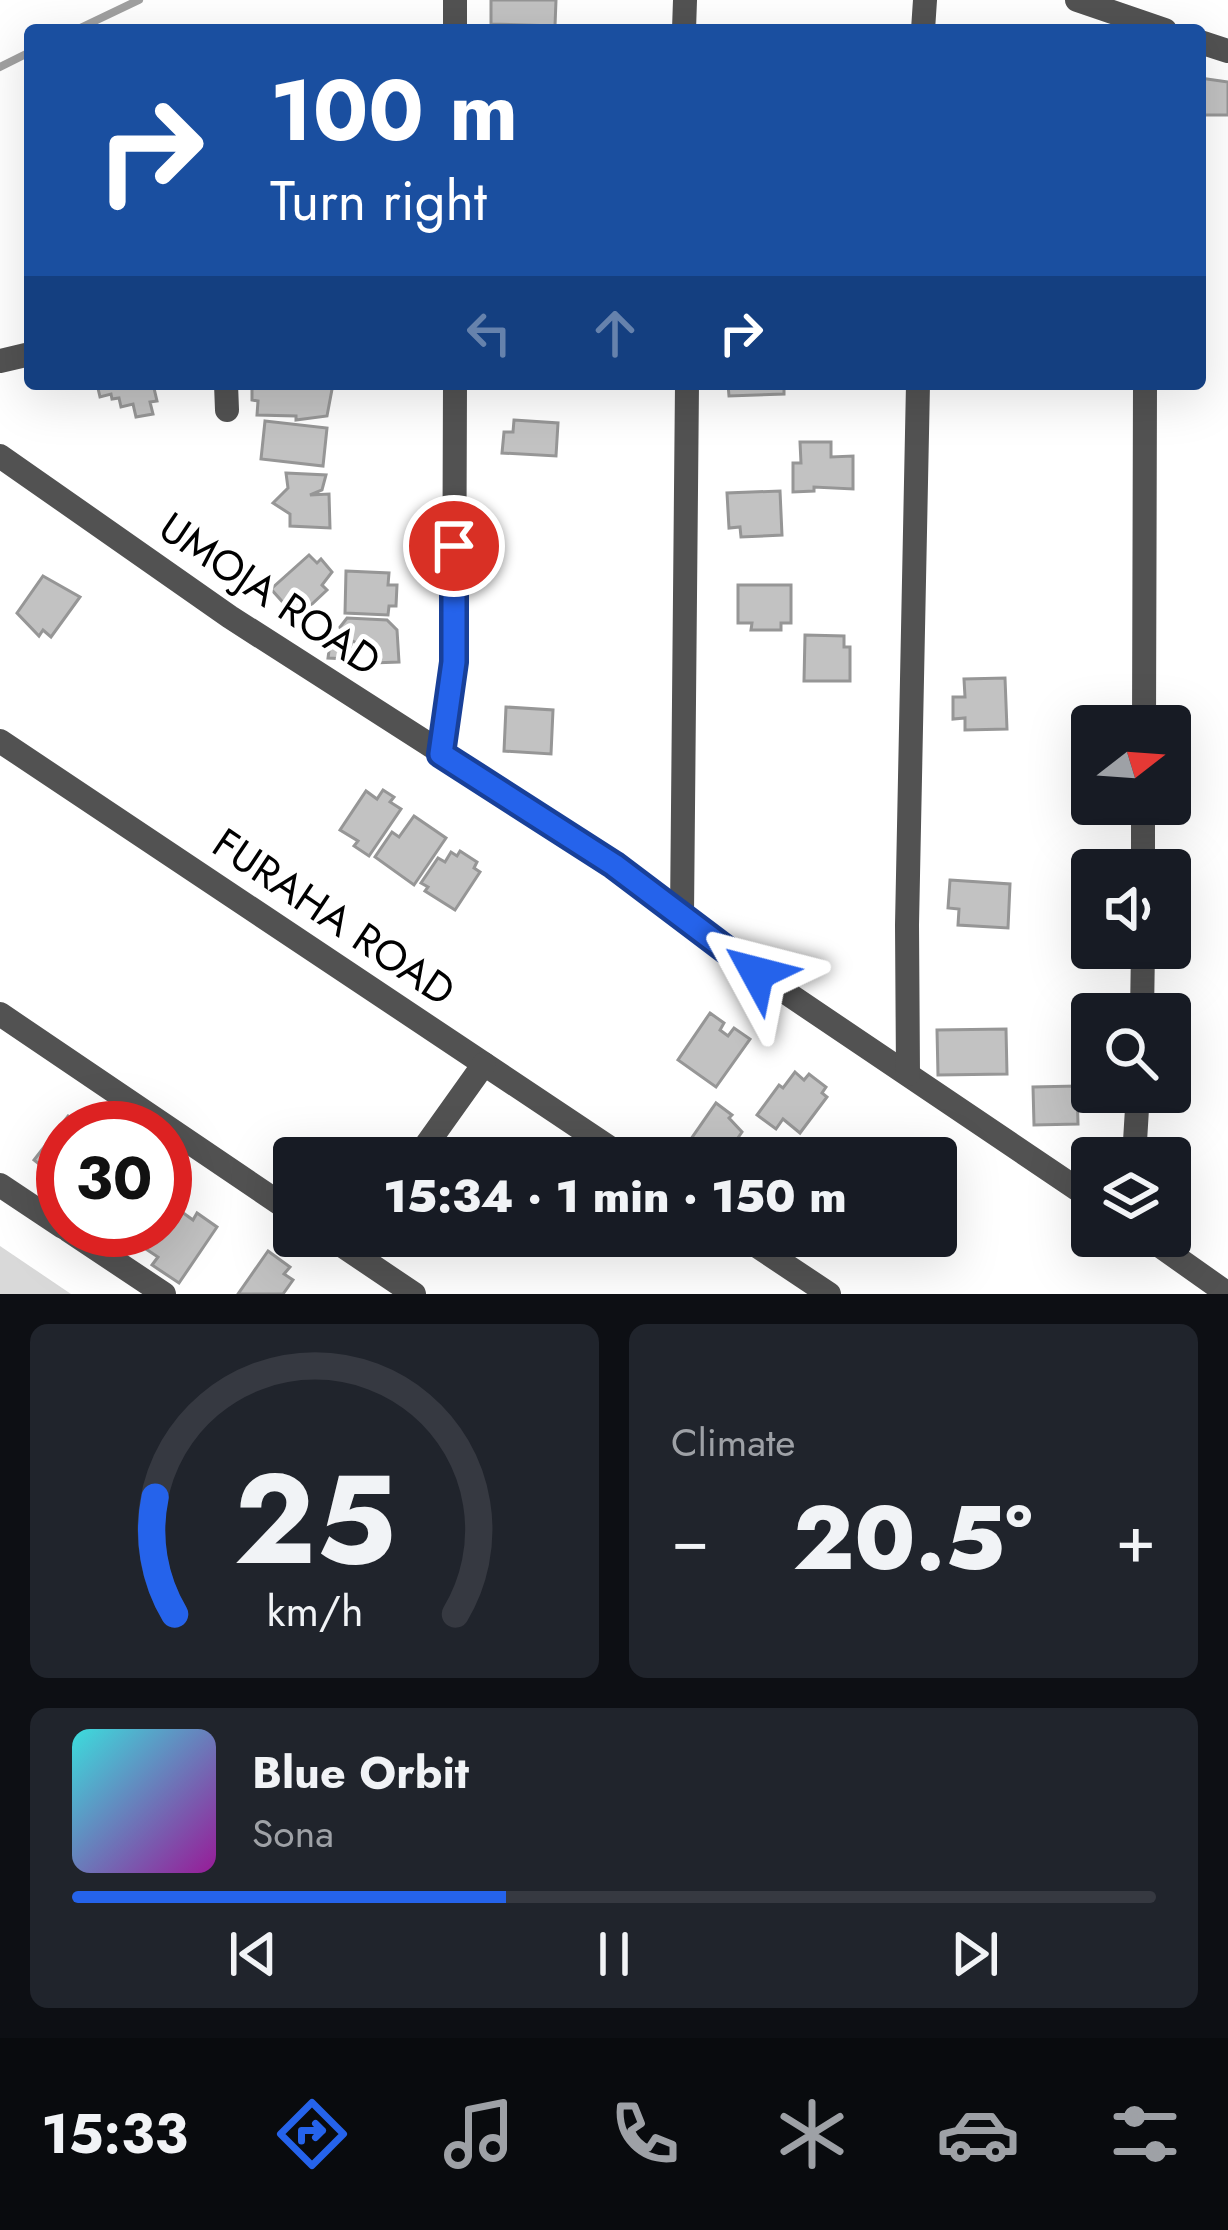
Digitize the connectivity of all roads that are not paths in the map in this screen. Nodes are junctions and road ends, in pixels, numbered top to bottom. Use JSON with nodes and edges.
{"nodes":[{"id":1,"x":1077,"y":0,"type":"edge"},
{"id":2,"x":1143,"y":24,"type":"edge"},
{"id":3,"x":455,"y":390,"type":"edge"},
{"id":4,"x":687,"y":390,"type":"edge"},
{"id":5,"x":918,"y":390,"type":"edge"},
{"id":6,"x":1145,"y":390,"type":"edge"},
{"id":7,"x":0,"y":456,"type":"edge"},
{"id":8,"x":1144,"y":705,"type":"edge"},
{"id":9,"x":0,"y":741,"type":"edge"},
{"id":10,"x":441,"y":754,"type":"junction"},
{"id":11,"x":682,"y":914,"type":"junction"},
{"id":12,"x":0,"y":1014,"type":"edge"},
{"id":13,"x":484,"y":1064,"type":"junction"},
{"id":14,"x":908,"y":1074,"type":"junction"},
{"id":15,"x":432,"y":1137,"type":"edge"},
{"id":16,"x":594,"y":1137,"type":"edge"},
{"id":17,"x":0,"y":1184,"type":"edge"},
{"id":18,"x":1071,"y":1185,"type":"edge"},
{"id":19,"x":273,"y":1199,"type":"edge"},
{"id":20,"x":36,"y":1208,"type":"edge"},
{"id":21,"x":109,"y":1257,"type":"edge"},
{"id":22,"x":371,"y":1257,"type":"edge"},
{"id":23,"x":774,"y":1257,"type":"edge"},
{"id":24,"x":1176,"y":1257,"type":"edge"},
{"id":25,"x":164,"y":1294,"type":"edge"},
{"id":26,"x":414,"y":1294,"type":"edge"},
{"id":27,"x":830,"y":1294,"type":"edge"},
{"id":28,"x":1228,"y":1294,"type":"edge"}],
"edges":[{"from":1,"to":2,"type":"street"},
{"from":3,"to":10,"type":"street"},
{"from":4,"to":11,"type":"street"},
{"from":5,"to":14,"type":"street"},
{"from":6,"to":8,"type":"street"},
{"from":7,"to":10,"type":"street","name":"UMOJA ROAD"},
{"from":9,"to":13,"type":"street","name":"FURAHA ROAD"},
{"from":10,"to":11,"type":"street","name":"UMOJA ROAD"},
{"from":11,"to":14,"type":"street","name":"UMOJA ROAD"},
{"from":12,"to":19,"type":"street"},
{"from":13,"to":15,"type":"street"},
{"from":13,"to":16,"type":"street","name":"FURAHA ROAD"},
{"from":14,"to":18,"type":"street","name":"UMOJA ROAD"},
{"from":17,"to":20,"type":"street"},
{"from":21,"to":25,"type":"street"},
{"from":22,"to":26,"type":"street"},
{"from":23,"to":27,"type":"street"},
{"from":24,"to":28,"type":"street"}]}
